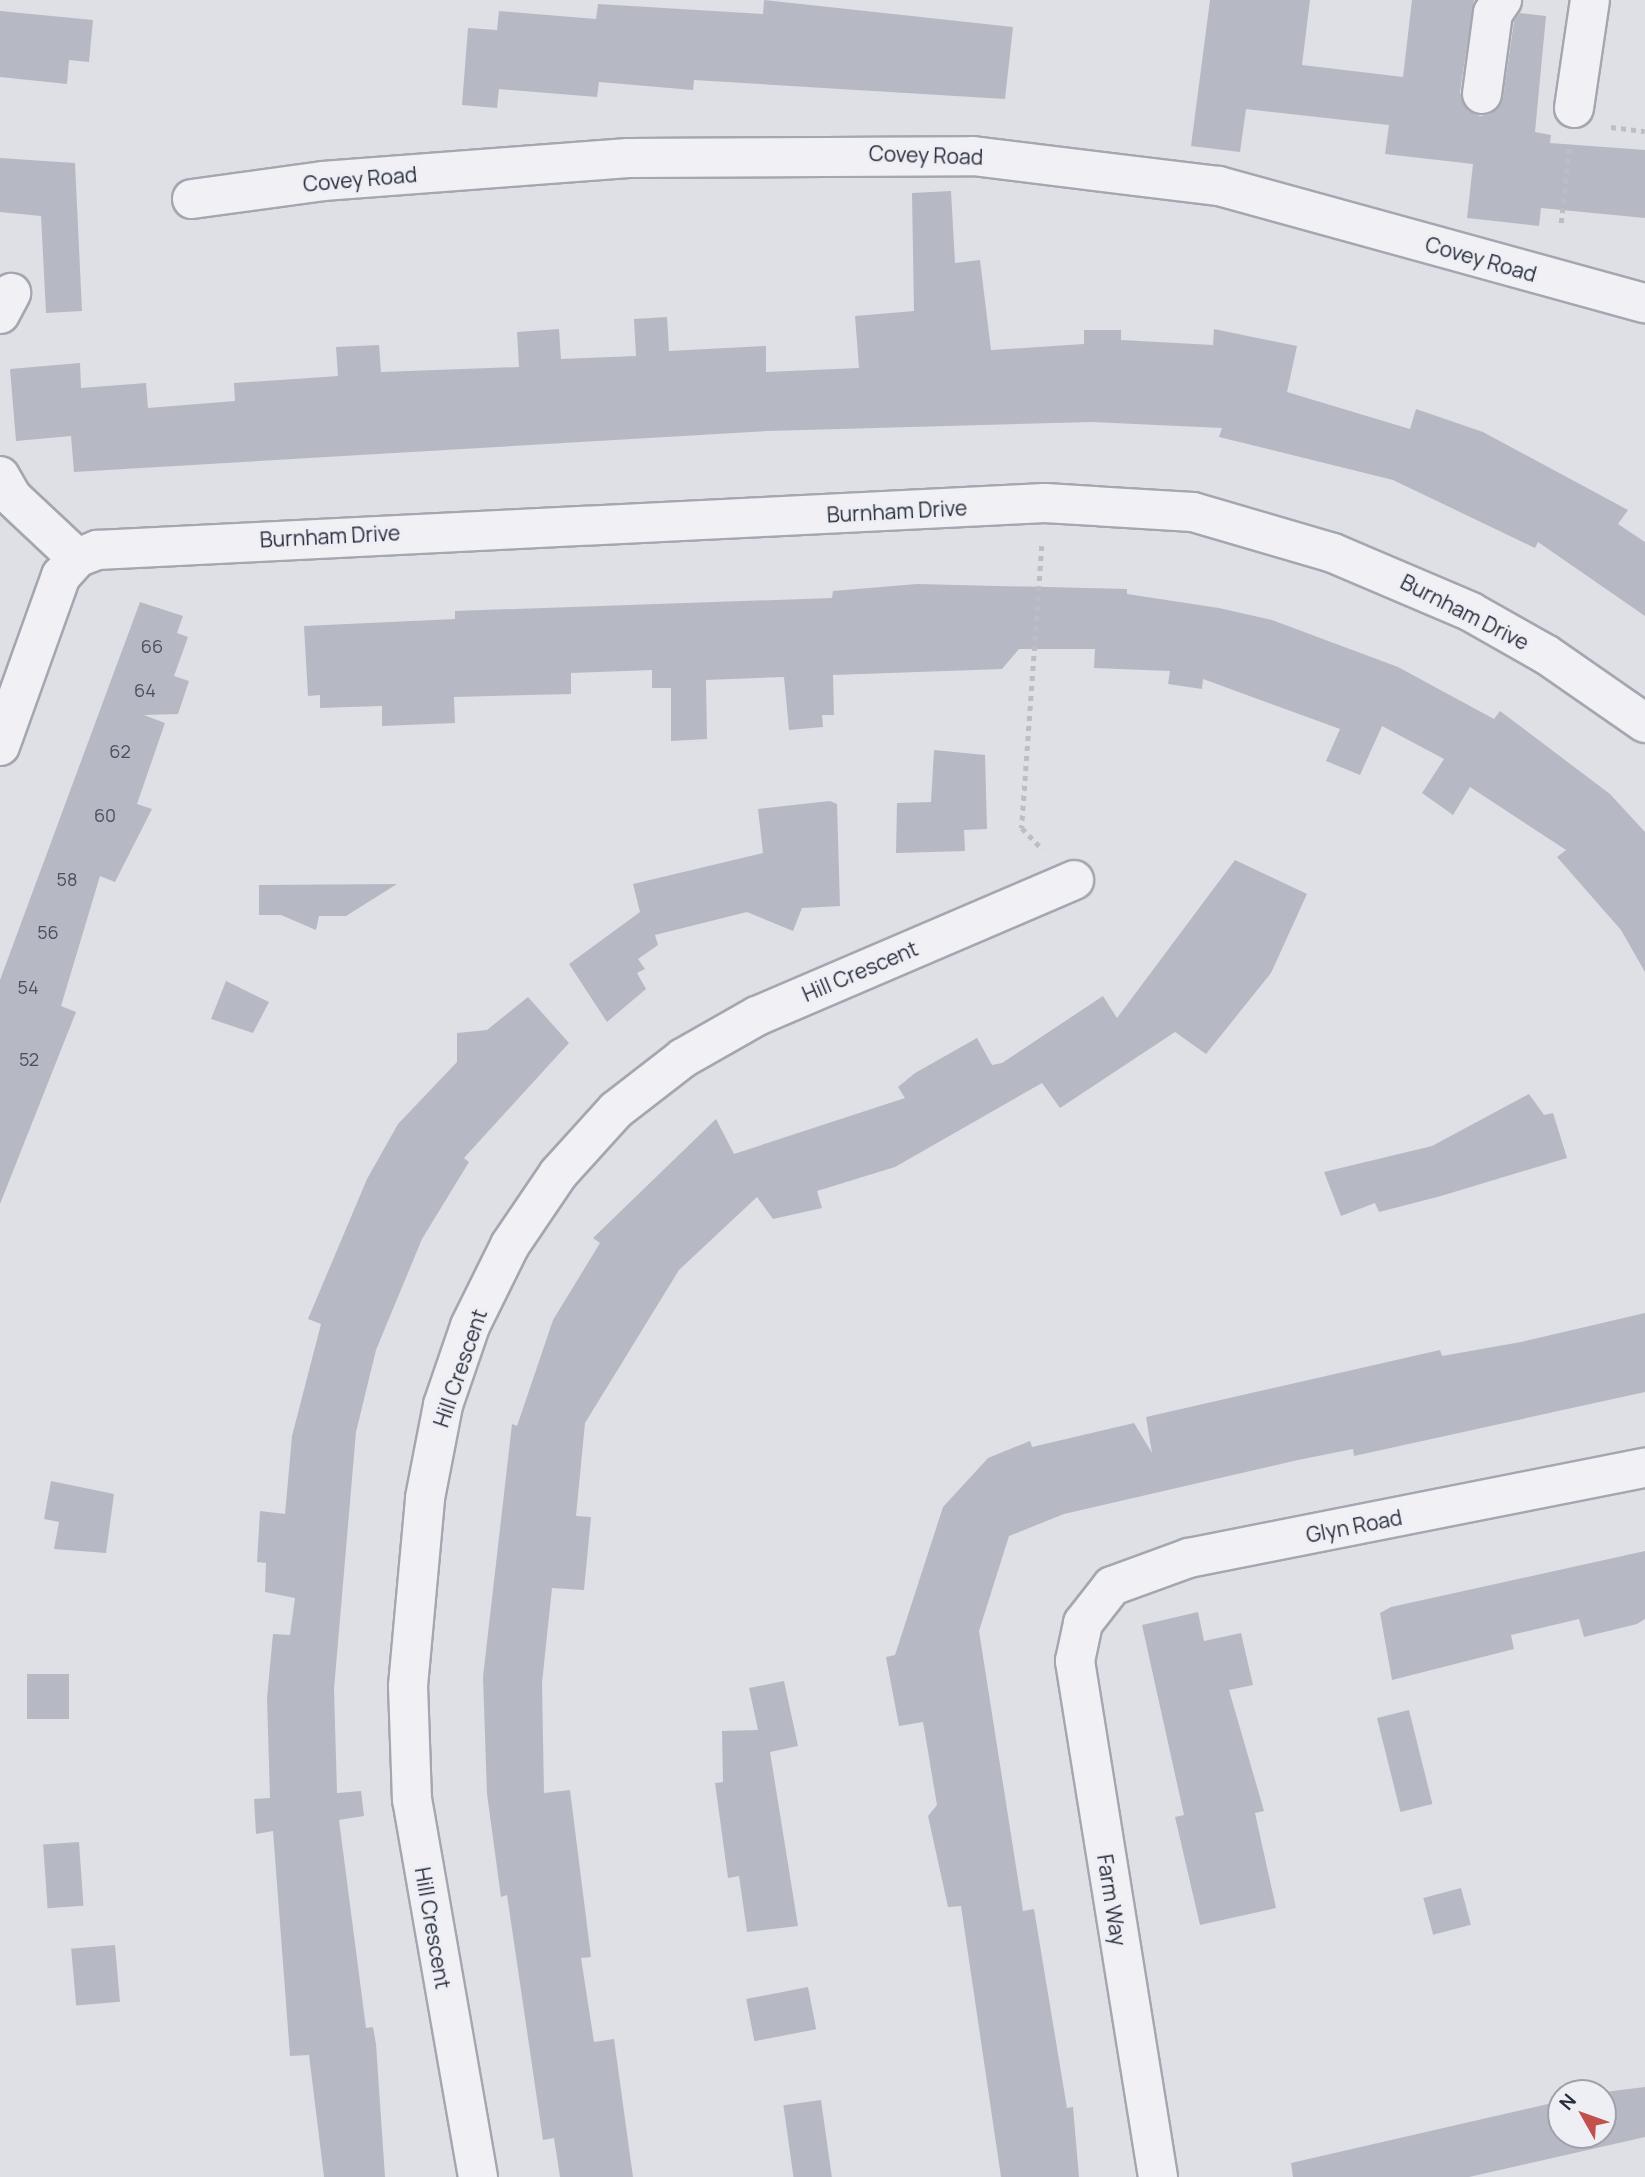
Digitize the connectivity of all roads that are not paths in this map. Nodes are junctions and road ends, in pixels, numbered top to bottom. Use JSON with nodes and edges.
{"nodes":[{"id":1,"x":1502,"y":0,"type":"edge"},
{"id":2,"x":1590,"y":0,"type":"edge"},
{"id":3,"x":1482,"y":94,"type":"dead end"},
{"id":4,"x":1574,"y":108,"type":"road end"},
{"id":5,"x":192,"y":199,"type":"dead end"},
{"id":6,"x":1645,"y":303,"type":"edge"},
{"id":7,"x":0,"y":476,"type":"edge"},
{"id":8,"x":87,"y":554,"type":"junction"},
{"id":9,"x":1645,"y":723,"type":"edge"},
{"id":10,"x":0,"y":746,"type":"edge"},
{"id":11,"x":1074,"y":880,"type":"road end"},
{"id":12,"x":1645,"y":1468,"type":"edge"},
{"id":13,"x":1083,"y":1623,"type":"joint"},
{"id":14,"x":478,"y":2177,"type":"edge"},
{"id":15,"x":1158,"y":2177,"type":"edge"}],
"edges":[{"from":1,"to":3,"type":"street"},
{"from":2,"to":4,"type":"street"},
{"from":5,"to":6,"type":"street","name":"Covey Road"},
{"from":7,"to":8,"type":"street"},
{"from":8,"to":9,"type":"street","name":"Burnham Drive"},
{"from":8,"to":10,"type":"street"},
{"from":11,"to":14,"type":"street","name":"Hill Crescent"},
{"from":12,"to":13,"type":"street","name":"Glyn Road"},
{"from":13,"to":15,"type":"street","name":"Farm Way"}]}
